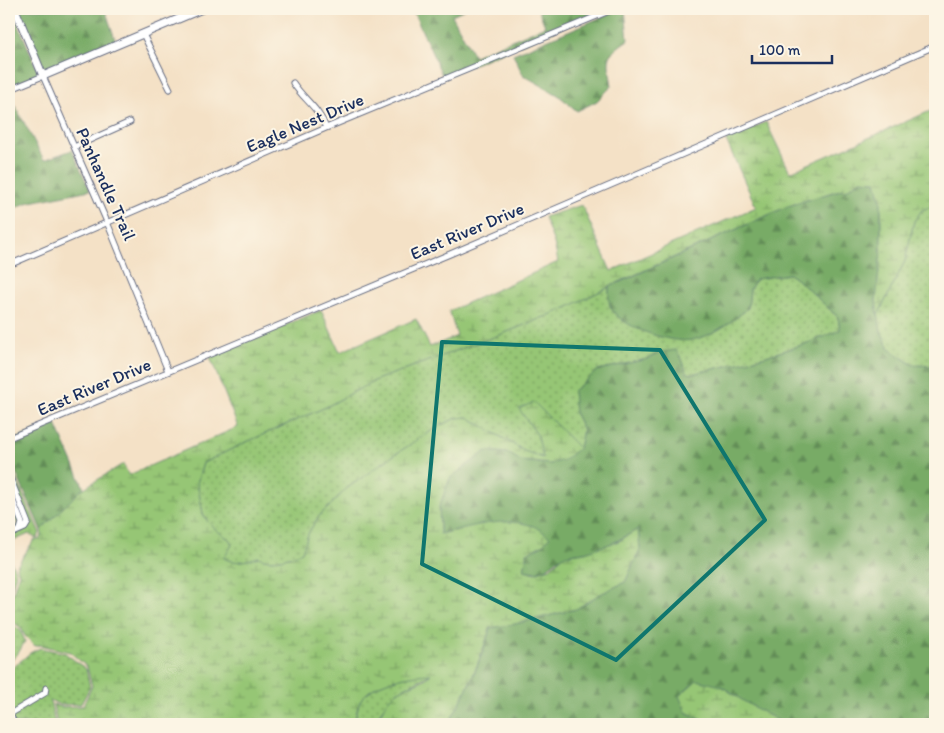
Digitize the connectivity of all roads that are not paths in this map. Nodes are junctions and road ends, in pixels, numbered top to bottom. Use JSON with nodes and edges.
{"nodes":[{"id":1,"x":15,"y":9,"type":"edge"},
{"id":2,"x":202,"y":9,"type":"edge"},
{"id":3,"x":614,"y":9,"type":"edge"},
{"id":4,"x":143,"y":34,"type":"junction"},
{"id":5,"x":935,"y":46,"type":"edge"},
{"id":6,"x":43,"y":76,"type":"junction"},
{"id":7,"x":293,"y":83,"type":"dead end"},
{"id":8,"x":170,"y":89,"type":"dead end"},
{"id":9,"x":9,"y":90,"type":"edge"},
{"id":10,"x":130,"y":122,"type":"dead end"},
{"id":11,"x":326,"y":128,"type":"junction"},
{"id":12,"x":74,"y":147,"type":"junction"},
{"id":13,"x":108,"y":222,"type":"junction"},
{"id":14,"x":9,"y":265,"type":"edge"},
{"id":15,"x":168,"y":371,"type":"junction"},
{"id":16,"x":9,"y":438,"type":"edge"},
{"id":17,"x":9,"y":475,"type":"edge"},
{"id":18,"x":9,"y":491,"type":"edge"},
{"id":19,"x":18,"y":532,"type":"junction"},
{"id":20,"x":9,"y":536,"type":"edge"},
{"id":21,"x":46,"y":688,"type":"dead end"},
{"id":22,"x":9,"y":713,"type":"edge"},
{"id":23,"x":15,"y":724,"type":"edge"}],
"edges":[{"from":1,"to":6,"type":"street","name":"Panhandle Trail"},
{"from":2,"to":4,"type":"street"},
{"from":3,"to":11,"type":"street","name":"Eagle Nest Drive"},
{"from":4,"to":6,"type":"street"},
{"from":4,"to":8,"type":"street"},
{"from":5,"to":15,"type":"street","name":"East River Drive"},
{"from":6,"to":9,"type":"street"},
{"from":6,"to":12,"type":"street","name":"Panhandle Trail"},
{"from":7,"to":11,"type":"street"},
{"from":10,"to":12,"type":"street"},
{"from":11,"to":13,"type":"street","name":"Eagle Nest Drive"},
{"from":12,"to":13,"type":"street","name":"Panhandle Trail"},
{"from":13,"to":14,"type":"street","name":"Eagle Nest Drive"},
{"from":13,"to":15,"type":"street","name":"Panhandle Trail"},
{"from":15,"to":16,"type":"street","name":"East River Drive"},
{"from":17,"to":19,"type":"street"},
{"from":18,"to":19,"type":"street"},
{"from":19,"to":20,"type":"street"},
{"from":21,"to":22,"type":"street"},
{"from":22,"to":23,"type":"street"}]}
